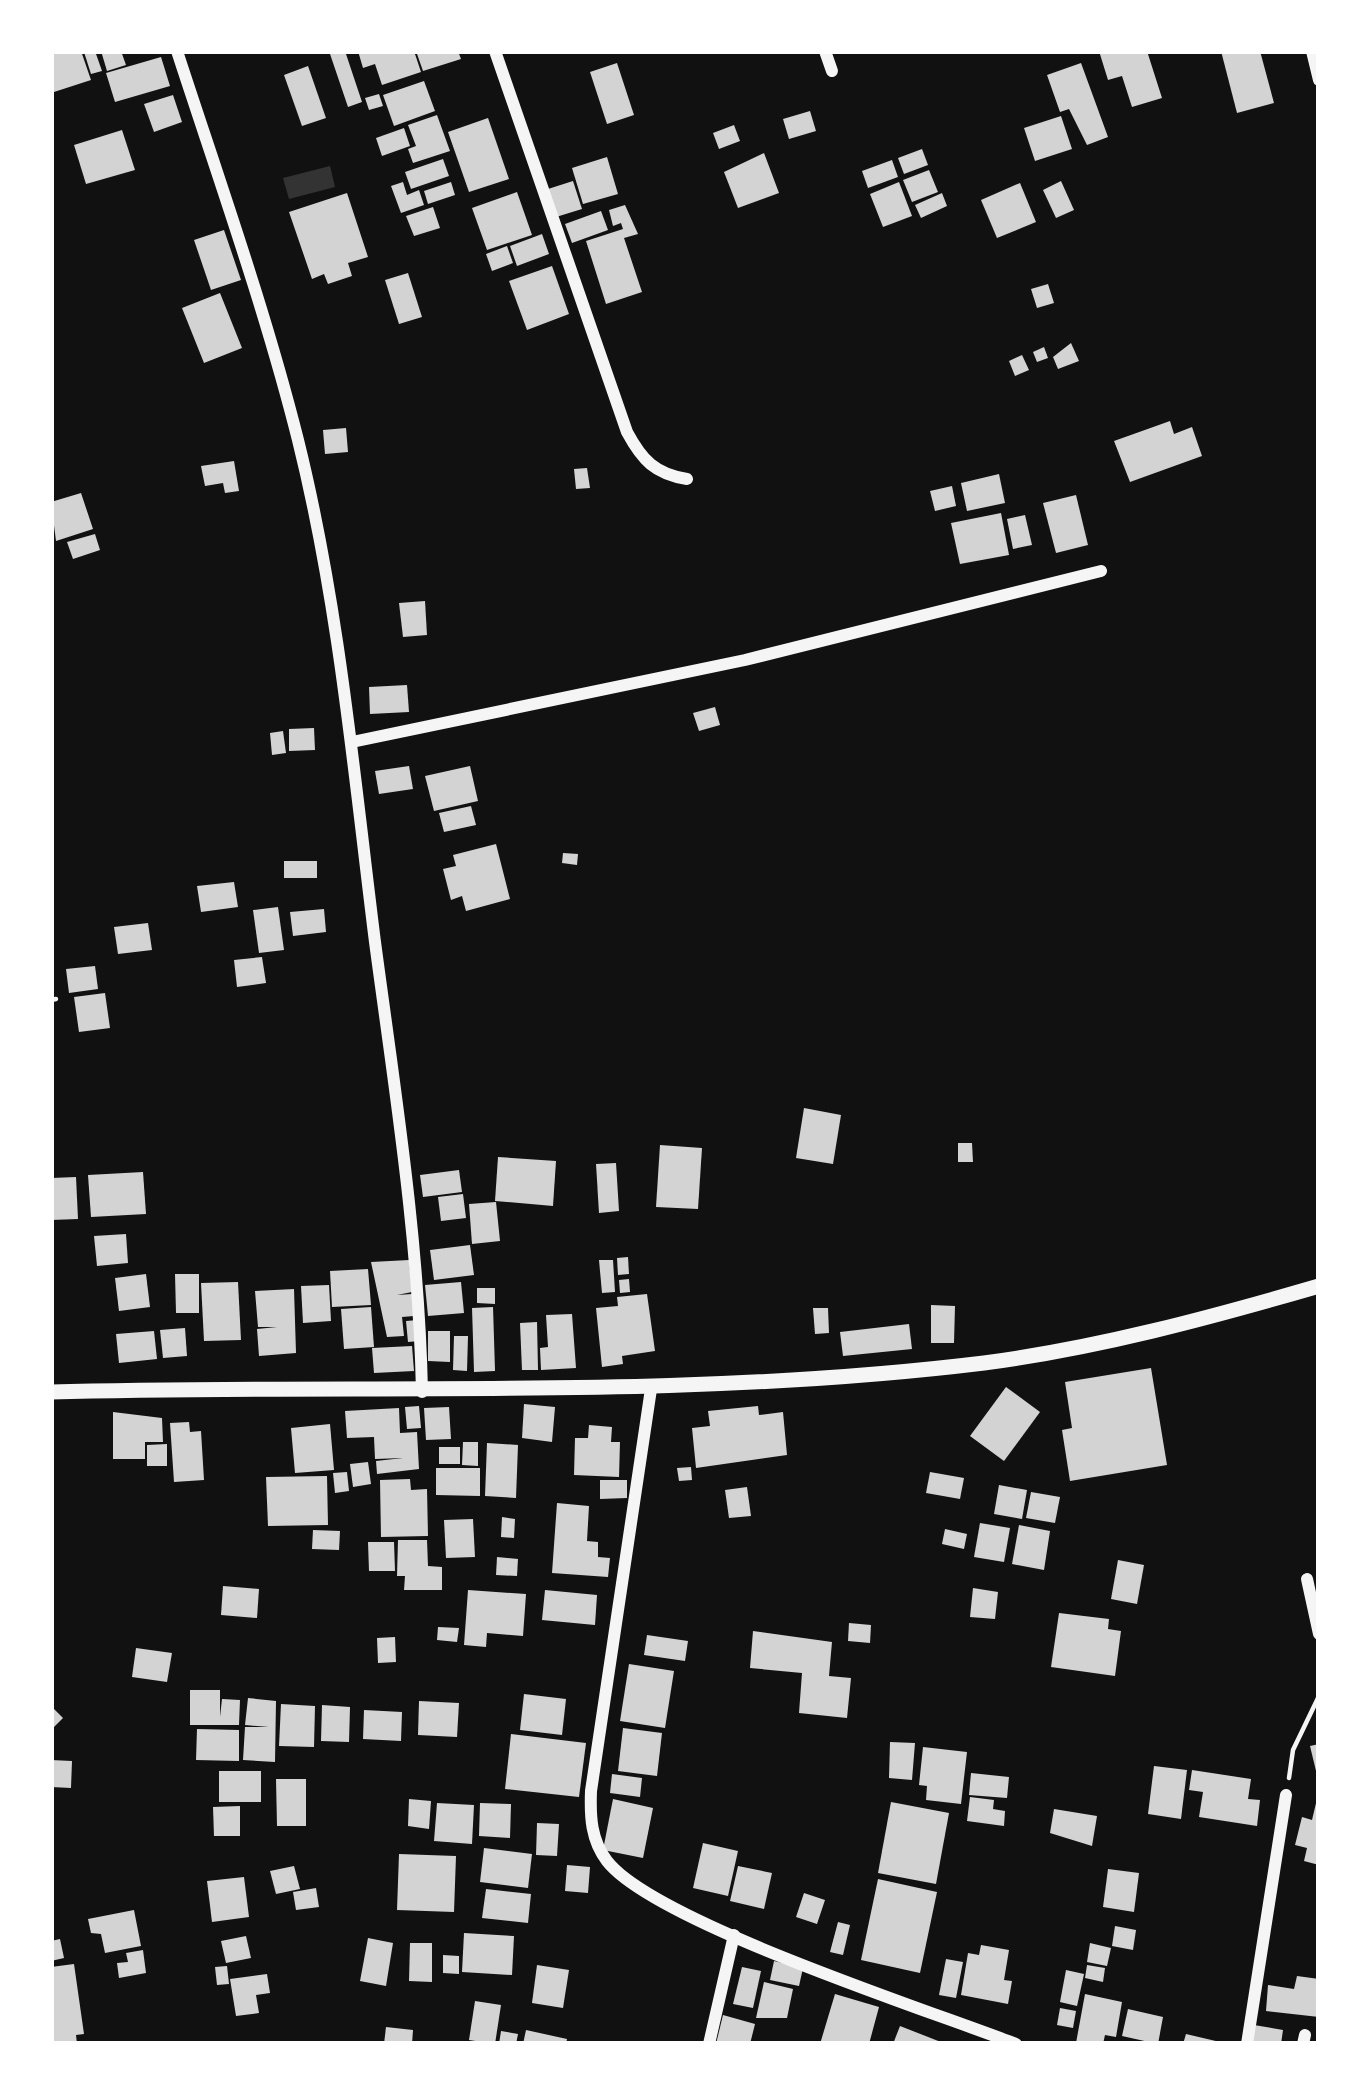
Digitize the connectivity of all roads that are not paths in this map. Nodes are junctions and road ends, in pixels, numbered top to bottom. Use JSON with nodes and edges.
{"nodes":[{"id":1,"x":177,"y":51,"type":"edge"},
{"id":2,"x":495,"y":51,"type":"edge"},
{"id":3,"x":825,"y":51,"type":"edge"},
{"id":4,"x":1312,"y":51,"type":"edge"},
{"id":5,"x":832,"y":71,"type":"dead end"},
{"id":6,"x":1319,"y":80,"type":"edge"},
{"id":7,"x":687,"y":479,"type":"dead end"},
{"id":8,"x":1101,"y":571,"type":"dead end"},
{"id":9,"x":352,"y":742,"type":"junction"},
{"id":10,"x":1319,"y":1286,"type":"edge"},
{"id":11,"x":651,"y":1389,"type":"junction"},
{"id":12,"x":51,"y":1392,"type":"edge"},
{"id":13,"x":422,"y":1392,"type":"junction"},
{"id":14,"x":1307,"y":1580,"type":"dead end"},
{"id":15,"x":1319,"y":1634,"type":"edge"},
{"id":16,"x":1286,"y":1795,"type":"road end"},
{"id":17,"x":734,"y":1935,"type":"junction"},
{"id":18,"x":710,"y":2044,"type":"edge"},
{"id":19,"x":1016,"y":2044,"type":"edge"},
{"id":20,"x":1246,"y":2044,"type":"edge"}],
"edges":[{"from":1,"to":9,"type":"street"},
{"from":2,"to":7,"type":"street"},
{"from":3,"to":5,"type":"street"},
{"from":4,"to":6,"type":"street"},
{"from":8,"to":9,"type":"street"},
{"from":9,"to":13,"type":"street"},
{"from":10,"to":11,"type":"street"},
{"from":11,"to":13,"type":"street"},
{"from":11,"to":17,"type":"street"},
{"from":12,"to":13,"type":"street"},
{"from":14,"to":15,"type":"street"},
{"from":16,"to":20,"type":"street"},
{"from":17,"to":18,"type":"street"},
{"from":17,"to":19,"type":"street"}]}
